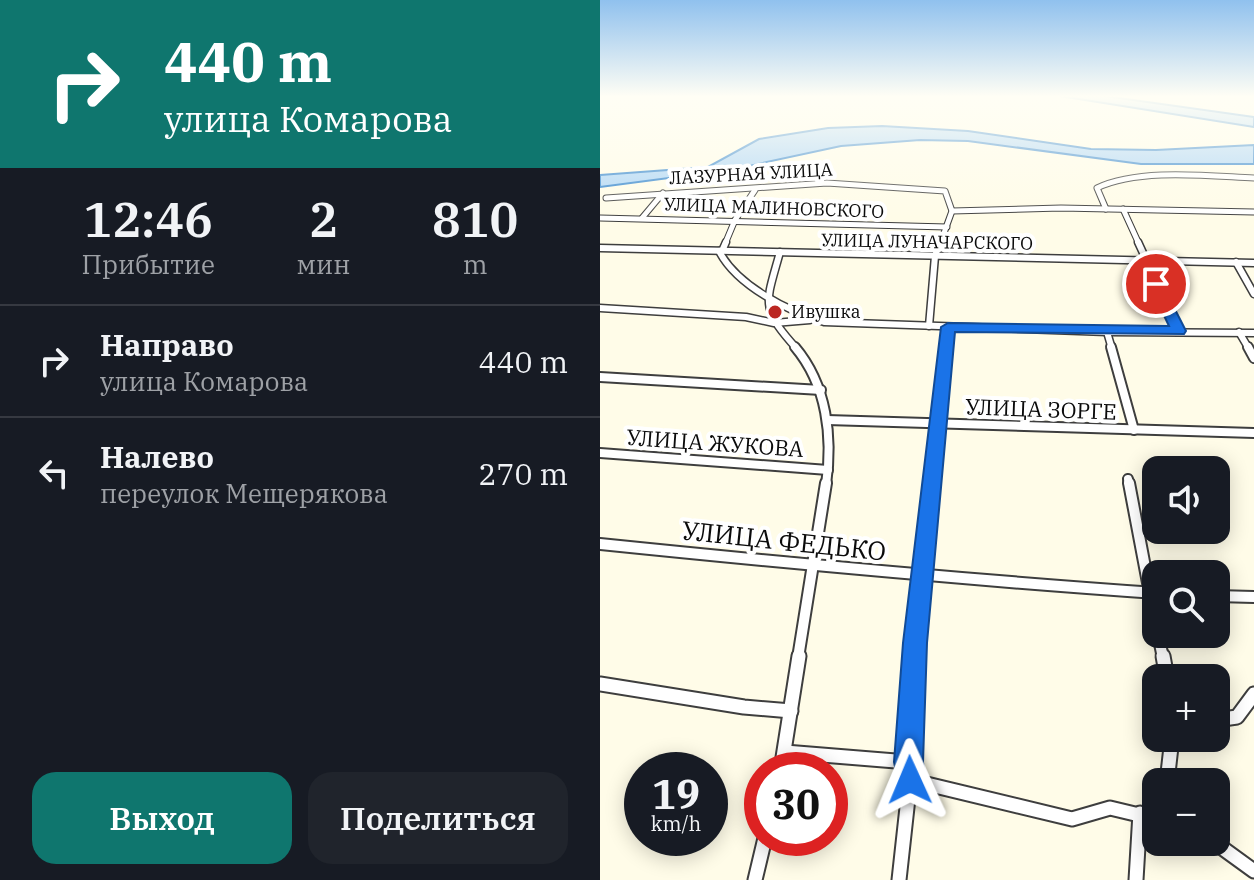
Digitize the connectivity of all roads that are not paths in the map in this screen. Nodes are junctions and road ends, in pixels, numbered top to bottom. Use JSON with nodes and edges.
{"nodes":[{"id":1,"x":1254,"y":178,"type":"edge"},
{"id":2,"x":755,"y":190,"type":"junction"},
{"id":3,"x":663,"y":193,"type":"junction"},
{"id":4,"x":606,"y":198,"type":"dead end"},
{"id":5,"x":1106,"y":209,"type":"junction"},
{"id":6,"x":1123,"y":209,"type":"junction"},
{"id":7,"x":952,"y":211,"type":"junction"},
{"id":8,"x":1254,"y":212,"type":"edge"},
{"id":9,"x":600,"y":218,"type":"edge"},
{"id":10,"x":642,"y":218,"type":"junction"},
{"id":11,"x":735,"y":220,"type":"junction"},
{"id":12,"x":947,"y":227,"type":"junction"},
{"id":13,"x":600,"y":248,"type":"edge"},
{"id":14,"x":720,"y":251,"type":"junction"},
{"id":15,"x":780,"y":252,"type":"junction"},
{"id":16,"x":935,"y":256,"type":"junction"},
{"id":17,"x":1144,"y":261,"type":"junction"},
{"id":18,"x":1236,"y":262,"type":"junction"},
{"id":19,"x":1254,"y":263,"type":"edge"},
{"id":20,"x":770,"y":294,"type":"junction"},
{"id":21,"x":1254,"y":294,"type":"edge"},
{"id":22,"x":600,"y":308,"type":"edge"},
{"id":23,"x":811,"y":320,"type":"junction"},
{"id":24,"x":774,"y":323,"type":"junction"},
{"id":25,"x":929,"y":326,"type":"junction"},
{"id":26,"x":948,"y":327,"type":"junction"},
{"id":27,"x":1179,"y":331,"type":"junction"},
{"id":28,"x":1107,"y":332,"type":"junction"},
{"id":29,"x":1239,"y":332,"type":"junction"},
{"id":30,"x":1254,"y":333,"type":"edge"},
{"id":31,"x":1254,"y":358,"type":"edge"},
{"id":32,"x":600,"y":377,"type":"edge"},
{"id":33,"x":821,"y":390,"type":"junction"},
{"id":34,"x":827,"y":420,"type":"junction"},
{"id":35,"x":936,"y":423,"type":"junction"},
{"id":36,"x":1134,"y":430,"type":"junction"},
{"id":37,"x":1254,"y":433,"type":"edge"},
{"id":38,"x":600,"y":453,"type":"edge"},
{"id":39,"x":828,"y":470,"type":"junction"},
{"id":40,"x":1128,"y":479,"type":"dead end"},
{"id":41,"x":600,"y":544,"type":"edge"},
{"id":42,"x":1146,"y":560,"type":"edge"},
{"id":43,"x":812,"y":563,"type":"junction"},
{"id":44,"x":921,"y":577,"type":"junction"},
{"id":45,"x":1142,"y":592,"type":"edge"},
{"id":46,"x":1230,"y":596,"type":"edge"},
{"id":47,"x":1254,"y":597,"type":"edge"},
{"id":48,"x":600,"y":684,"type":"edge"},
{"id":49,"x":1254,"y":694,"type":"edge"},
{"id":50,"x":791,"y":711,"type":"junction"},
{"id":51,"x":1230,"y":718,"type":"edge"},
{"id":52,"x":785,"y":752,"type":"edge"},
{"id":53,"x":848,"y":757,"type":"edge"},
{"id":54,"x":908,"y":762,"type":"junction"},
{"id":55,"x":910,"y":780,"type":"junction"},
{"id":56,"x":1140,"y":813,"type":"joint"},
{"id":57,"x":1230,"y":854,"type":"edge"},
{"id":58,"x":761,"y":856,"type":"edge"},
{"id":59,"x":1254,"y":871,"type":"edge"},
{"id":60,"x":755,"y":880,"type":"edge"},
{"id":61,"x":899,"y":880,"type":"edge"},
{"id":62,"x":1136,"y":880,"type":"edge"}],
"edges":[{"from":1,"to":5,"type":"street"},
{"from":2,"to":3,"type":"street","name":"ЛАЗУРНАЯ УЛИЦА"},
{"from":2,"to":7,"type":"street","name":"ЛАЗУРНАЯ УЛИЦА"},
{"from":2,"to":11,"type":"street"},
{"from":3,"to":4,"type":"street","name":"ЛАЗУРНАЯ УЛИЦА"},
{"from":3,"to":10,"type":"street"},
{"from":5,"to":6,"type":"street"},
{"from":5,"to":7,"type":"street"},
{"from":6,"to":8,"type":"street"},
{"from":6,"to":17,"type":"street"},
{"from":7,"to":12,"type":"street"},
{"from":9,"to":10,"type":"street","name":"УЛИЦА МАЛИНОВСКОГО"},
{"from":10,"to":11,"type":"street","name":"УЛИЦА МАЛИНОВСКОГО"},
{"from":11,"to":12,"type":"street","name":"УЛИЦА МАЛИНОВСКОГО"},
{"from":11,"to":14,"type":"street"},
{"from":12,"to":16,"type":"street"},
{"from":13,"to":14,"type":"street","name":"УЛИЦА ЛУНАЧАРСКОГО"},
{"from":14,"to":15,"type":"street","name":"УЛИЦА ЛУНАЧАРСКОГО"},
{"from":14,"to":20,"type":"street"},
{"from":15,"to":16,"type":"street","name":"УЛИЦА ЛУНАЧАРСКОГО"},
{"from":15,"to":20,"type":"street"},
{"from":16,"to":17,"type":"street","name":"УЛИЦА ЛУНАЧАРСКОГО"},
{"from":16,"to":25,"type":"street"},
{"from":17,"to":18,"type":"street","name":"УЛИЦА ЛУНАЧАРСКОГО"},
{"from":17,"to":27,"type":"street"},
{"from":18,"to":19,"type":"street","name":"УЛИЦА ЛУНАЧАРСКОГО"},
{"from":18,"to":21,"type":"street"},
{"from":20,"to":23,"type":"street"},
{"from":20,"to":24,"type":"street"},
{"from":22,"to":24,"type":"street"},
{"from":23,"to":24,"type":"street"},
{"from":23,"to":25,"type":"street"},
{"from":24,"to":33,"type":"street"},
{"from":25,"to":26,"type":"street"},
{"from":26,"to":28,"type":"street"},
{"from":26,"to":35,"type":"street"},
{"from":27,"to":28,"type":"street"},
{"from":27,"to":29,"type":"street"},
{"from":28,"to":36,"type":"street"},
{"from":29,"to":30,"type":"street"},
{"from":29,"to":31,"type":"street"},
{"from":32,"to":33,"type":"street"},
{"from":33,"to":34,"type":"street"},
{"from":34,"to":35,"type":"street","name":"УЛИЦА ЗОРГЕ"},
{"from":34,"to":39,"type":"street"},
{"from":35,"to":36,"type":"street","name":"УЛИЦА ЗОРГЕ"},
{"from":35,"to":44,"type":"street"},
{"from":36,"to":37,"type":"street","name":"УЛИЦА ЗОРГЕ"},
{"from":38,"to":39,"type":"street","name":"УЛИЦА ЖУКОВА"},
{"from":39,"to":43,"type":"street"},
{"from":40,"to":42,"type":"street"},
{"from":41,"to":43,"type":"street","name":"УЛИЦА ФЕДЬКО"},
{"from":43,"to":44,"type":"street","name":"УЛИЦА ФЕДЬКО"},
{"from":43,"to":50,"type":"street"},
{"from":44,"to":45,"type":"street","name":"УЛИЦА ФЕДЬКО"},
{"from":44,"to":54,"type":"street"},
{"from":46,"to":47,"type":"street"},
{"from":48,"to":50,"type":"street"},
{"from":49,"to":51,"type":"street"},
{"from":50,"to":52,"type":"street"},
{"from":53,"to":54,"type":"street"},
{"from":54,"to":55,"type":"street"},
{"from":55,"to":56,"type":"street"},
{"from":55,"to":61,"type":"street"},
{"from":56,"to":62,"type":"street"},
{"from":57,"to":59,"type":"street"},
{"from":58,"to":60,"type":"street"}]}
